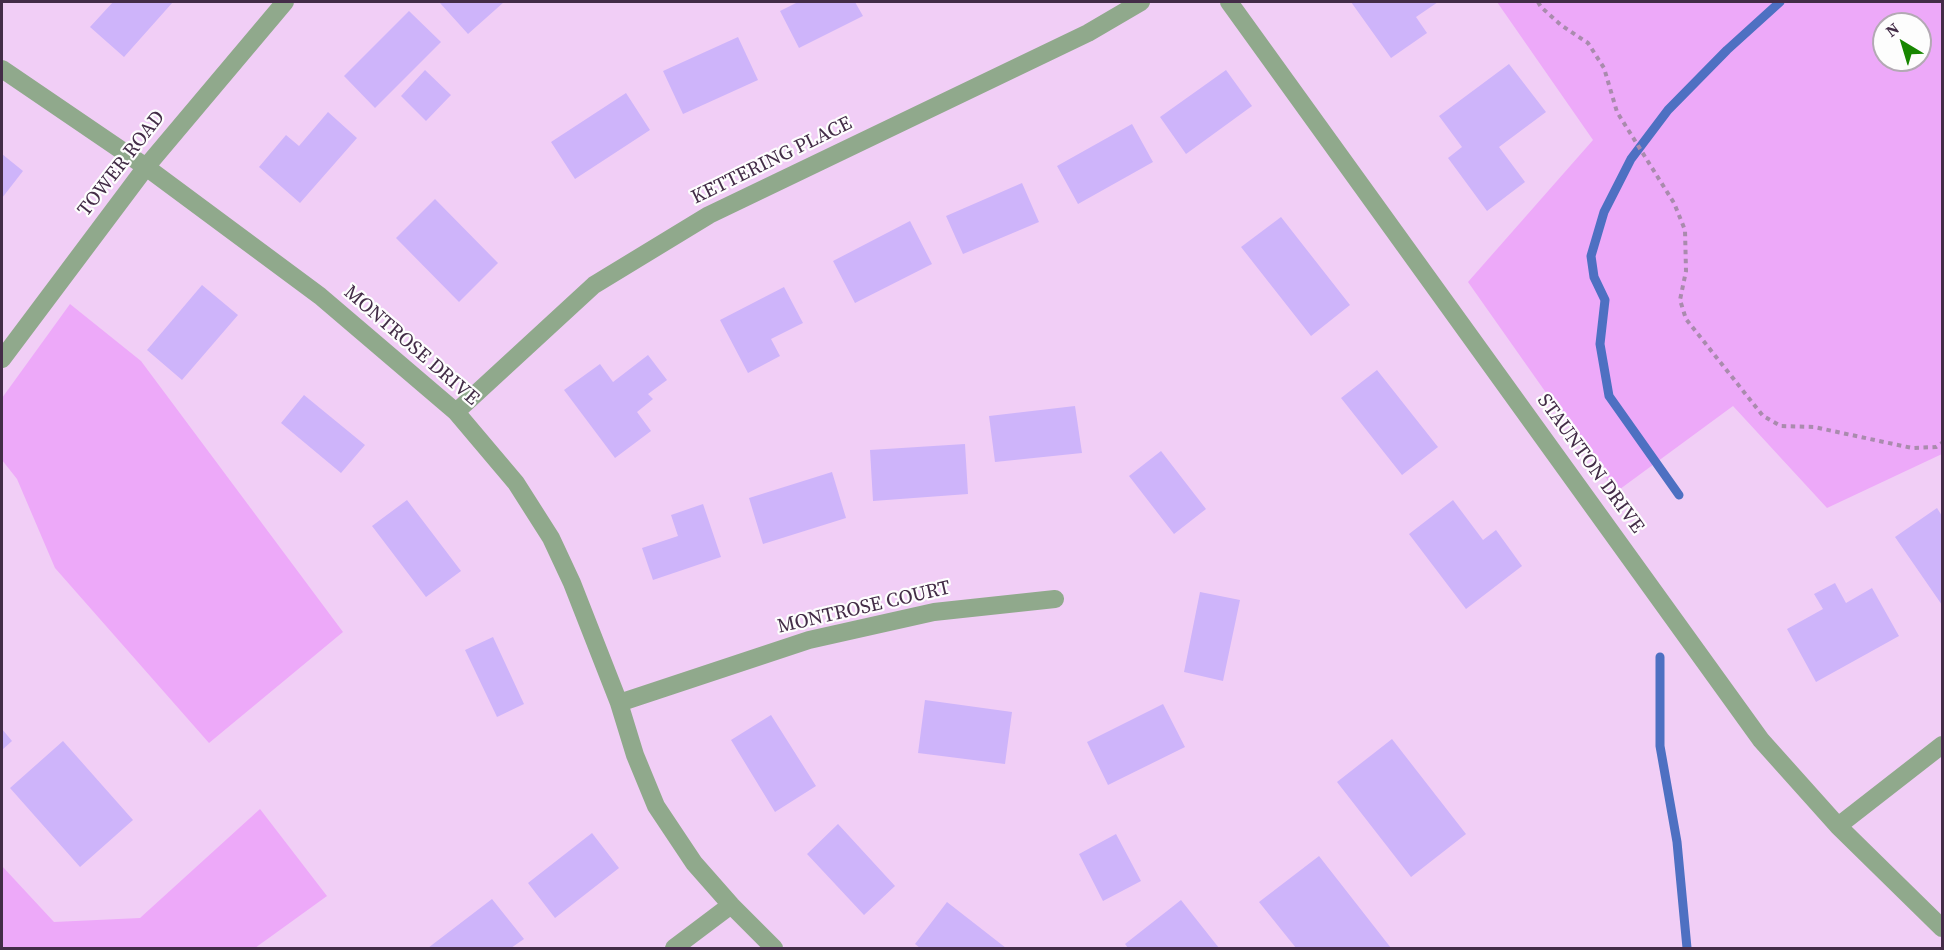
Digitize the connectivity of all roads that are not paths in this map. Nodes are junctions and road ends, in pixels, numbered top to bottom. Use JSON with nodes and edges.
{"nodes":[{"id":1,"x":285,"y":2,"type":"edge"},
{"id":2,"x":1141,"y":2,"type":"edge"},
{"id":3,"x":1229,"y":2,"type":"edge"},
{"id":4,"x":2,"y":69,"type":"edge"},
{"id":5,"x":146,"y":167,"type":"junction"},
{"id":6,"x":2,"y":359,"type":"edge"},
{"id":7,"x":456,"y":412,"type":"junction"},
{"id":8,"x":1055,"y":599,"type":"dead end"},
{"id":9,"x":619,"y":703,"type":"junction"},
{"id":10,"x":1942,"y":745,"type":"edge"},
{"id":11,"x":1838,"y":826,"type":"junction"},
{"id":12,"x":731,"y":905,"type":"junction"},
{"id":13,"x":1942,"y":928,"type":"edge"},
{"id":14,"x":674,"y":948,"type":"edge"},
{"id":15,"x":774,"y":948,"type":"edge"}],
"edges":[{"from":1,"to":5,"type":"street","name":"TOWER ROAD"},
{"from":2,"to":7,"type":"street","name":"KETTERING PLACE"},
{"from":3,"to":11,"type":"street","name":"STAUNTON DRIVE"},
{"from":4,"to":5,"type":"street","name":"MONTROSE DRIVE"},
{"from":5,"to":6,"type":"street","name":"TOWER ROAD"},
{"from":5,"to":7,"type":"street","name":"MONTROSE DRIVE"},
{"from":7,"to":9,"type":"street","name":"MONTROSE DRIVE"},
{"from":8,"to":9,"type":"street","name":"MONTROSE COURT"},
{"from":9,"to":12,"type":"street","name":"MONTROSE DRIVE"},
{"from":10,"to":11,"type":"street"},
{"from":11,"to":13,"type":"street","name":"STAUNTON DRIVE"},
{"from":12,"to":14,"type":"street"},
{"from":12,"to":15,"type":"street","name":"MONTROSE DRIVE"}]}
